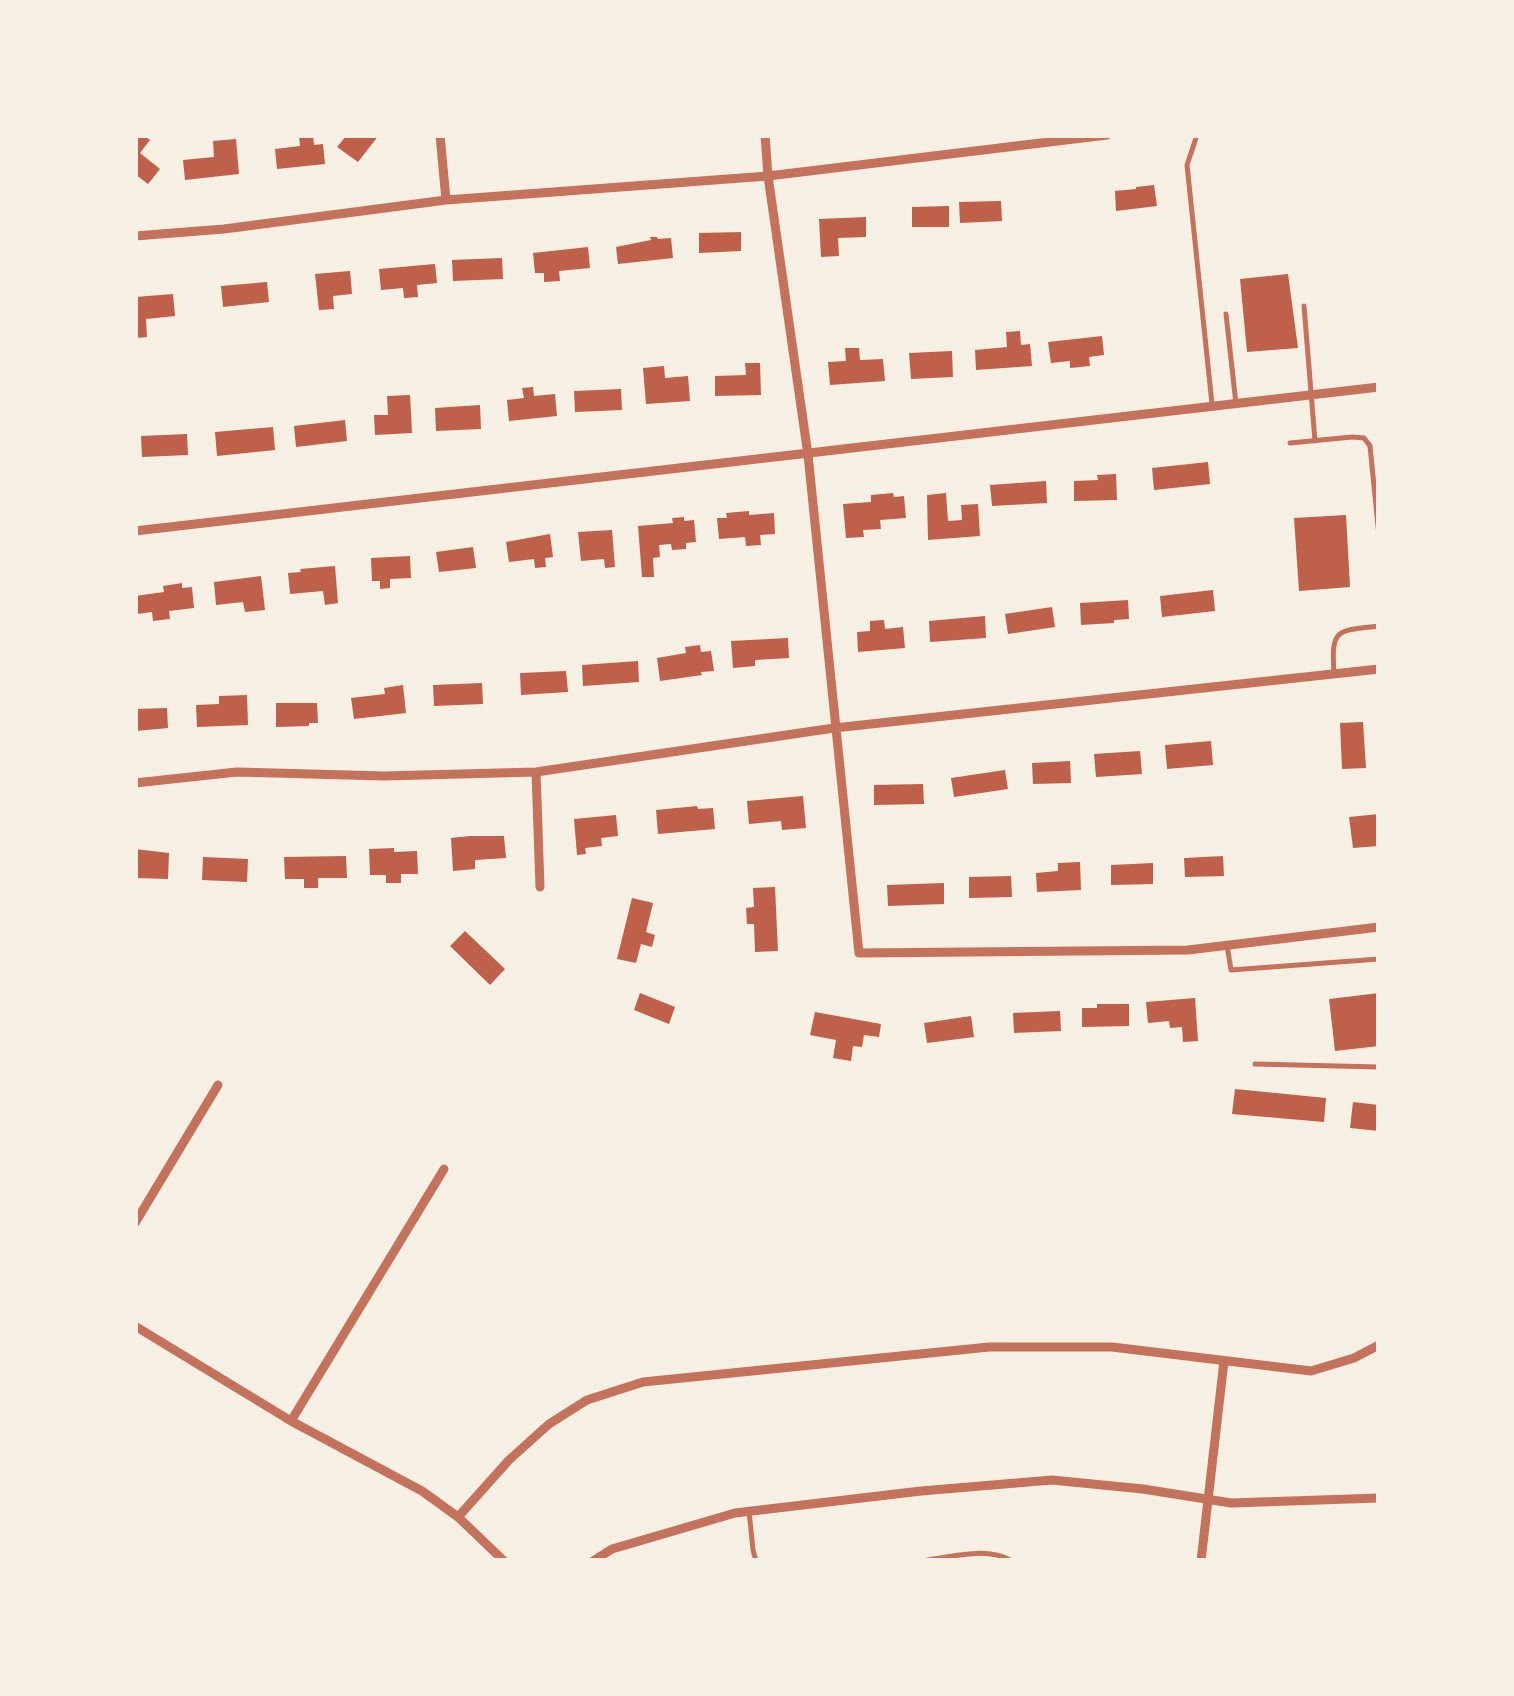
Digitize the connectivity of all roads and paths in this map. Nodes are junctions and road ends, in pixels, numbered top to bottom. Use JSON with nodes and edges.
{"nodes":[{"id":1,"x":440,"y":135,"type":"edge"},
{"id":2,"x":765,"y":135,"type":"edge"},
{"id":3,"x":1108,"y":135,"type":"edge"},
{"id":4,"x":1197,"y":135,"type":"edge"},
{"id":5,"x":768,"y":176,"type":"junction"},
{"id":6,"x":446,"y":200,"type":"junction"},
{"id":7,"x":135,"y":236,"type":"edge"},
{"id":8,"x":1304,"y":306,"type":"dead end"},
{"id":9,"x":1226,"y":314,"type":"dead end"},
{"id":10,"x":1379,"y":388,"type":"edge"},
{"id":11,"x":1310,"y":396,"type":"junction"},
{"id":12,"x":1236,"y":404,"type":"junction"},
{"id":13,"x":1212,"y":407,"type":"junction"},
{"id":14,"x":1315,"y":441,"type":"junction"},
{"id":15,"x":1290,"y":443,"type":"dead end"},
{"id":16,"x":808,"y":455,"type":"junction"},
{"id":17,"x":135,"y":531,"type":"edge"},
{"id":18,"x":1379,"y":533,"type":"edge"},
{"id":19,"x":1379,"y":626,"type":"edge"},
{"id":20,"x":1379,"y":669,"type":"edge"},
{"id":21,"x":1334,"y":674,"type":"junction"},
{"id":22,"x":834,"y":728,"type":"junction"},
{"id":23,"x":536,"y":772,"type":"junction"},
{"id":24,"x":135,"y":783,"type":"edge"},
{"id":25,"x":540,"y":887,"type":"dead end"},
{"id":26,"x":1379,"y":928,"type":"edge"},
{"id":27,"x":1226,"y":945,"type":"junction"},
{"id":28,"x":1379,"y":959,"type":"edge"},
{"id":29,"x":1255,"y":1064,"type":"dead end"},
{"id":30,"x":1379,"y":1067,"type":"edge"},
{"id":31,"x":218,"y":1085,"type":"dead end"},
{"id":32,"x":444,"y":1169,"type":"dead end"},
{"id":33,"x":135,"y":1223,"type":"edge"},
{"id":34,"x":135,"y":1326,"type":"edge"},
{"id":35,"x":1379,"y":1345,"type":"edge"},
{"id":36,"x":1224,"y":1361,"type":"junction"},
{"id":37,"x":291,"y":1421,"type":"junction"},
{"id":38,"x":1379,"y":1498,"type":"edge"},
{"id":39,"x":1208,"y":1500,"type":"junction"},
{"id":40,"x":749,"y":1512,"type":"junction"},
{"id":41,"x":458,"y":1517,"type":"junction"},
{"id":42,"x":504,"y":1561,"type":"edge"},
{"id":43,"x":593,"y":1561,"type":"edge"},
{"id":44,"x":756,"y":1561,"type":"edge"},
{"id":45,"x":922,"y":1561,"type":"edge"},
{"id":46,"x":1012,"y":1561,"type":"edge"},
{"id":47,"x":1200,"y":1561,"type":"edge"}],
"edges":[{"from":1,"to":6,"type":"street"},
{"from":2,"to":5,"type":"street"},
{"from":3,"to":5,"type":"street"},
{"from":4,"to":13,"type":"lane"},
{"from":5,"to":6,"type":"street"},
{"from":5,"to":16,"type":"street"},
{"from":6,"to":7,"type":"street"},
{"from":8,"to":11,"type":"lane"},
{"from":9,"to":12,"type":"lane"},
{"from":10,"to":11,"type":"street"},
{"from":11,"to":12,"type":"street"},
{"from":11,"to":14,"type":"lane"},
{"from":12,"to":13,"type":"street"},
{"from":13,"to":16,"type":"street"},
{"from":14,"to":15,"type":"lane"},
{"from":14,"to":18,"type":"lane"},
{"from":16,"to":17,"type":"street"},
{"from":16,"to":22,"type":"street"},
{"from":19,"to":21,"type":"lane"},
{"from":20,"to":21,"type":"street"},
{"from":21,"to":22,"type":"street"},
{"from":22,"to":23,"type":"street"},
{"from":22,"to":27,"type":"street"},
{"from":23,"to":24,"type":"street"},
{"from":23,"to":25,"type":"street"},
{"from":26,"to":27,"type":"street"},
{"from":27,"to":28,"type":"lane"},
{"from":29,"to":30,"type":"lane"},
{"from":31,"to":33,"type":"street"},
{"from":32,"to":37,"type":"street"},
{"from":34,"to":37,"type":"street"},
{"from":35,"to":36,"type":"street"},
{"from":36,"to":39,"type":"street"},
{"from":36,"to":41,"type":"street"},
{"from":37,"to":41,"type":"street"},
{"from":38,"to":39,"type":"street"},
{"from":39,"to":40,"type":"street"},
{"from":39,"to":47,"type":"street"},
{"from":40,"to":43,"type":"street"},
{"from":40,"to":44,"type":"lane"},
{"from":41,"to":42,"type":"street"},
{"from":45,"to":46,"type":"lane"}]}
